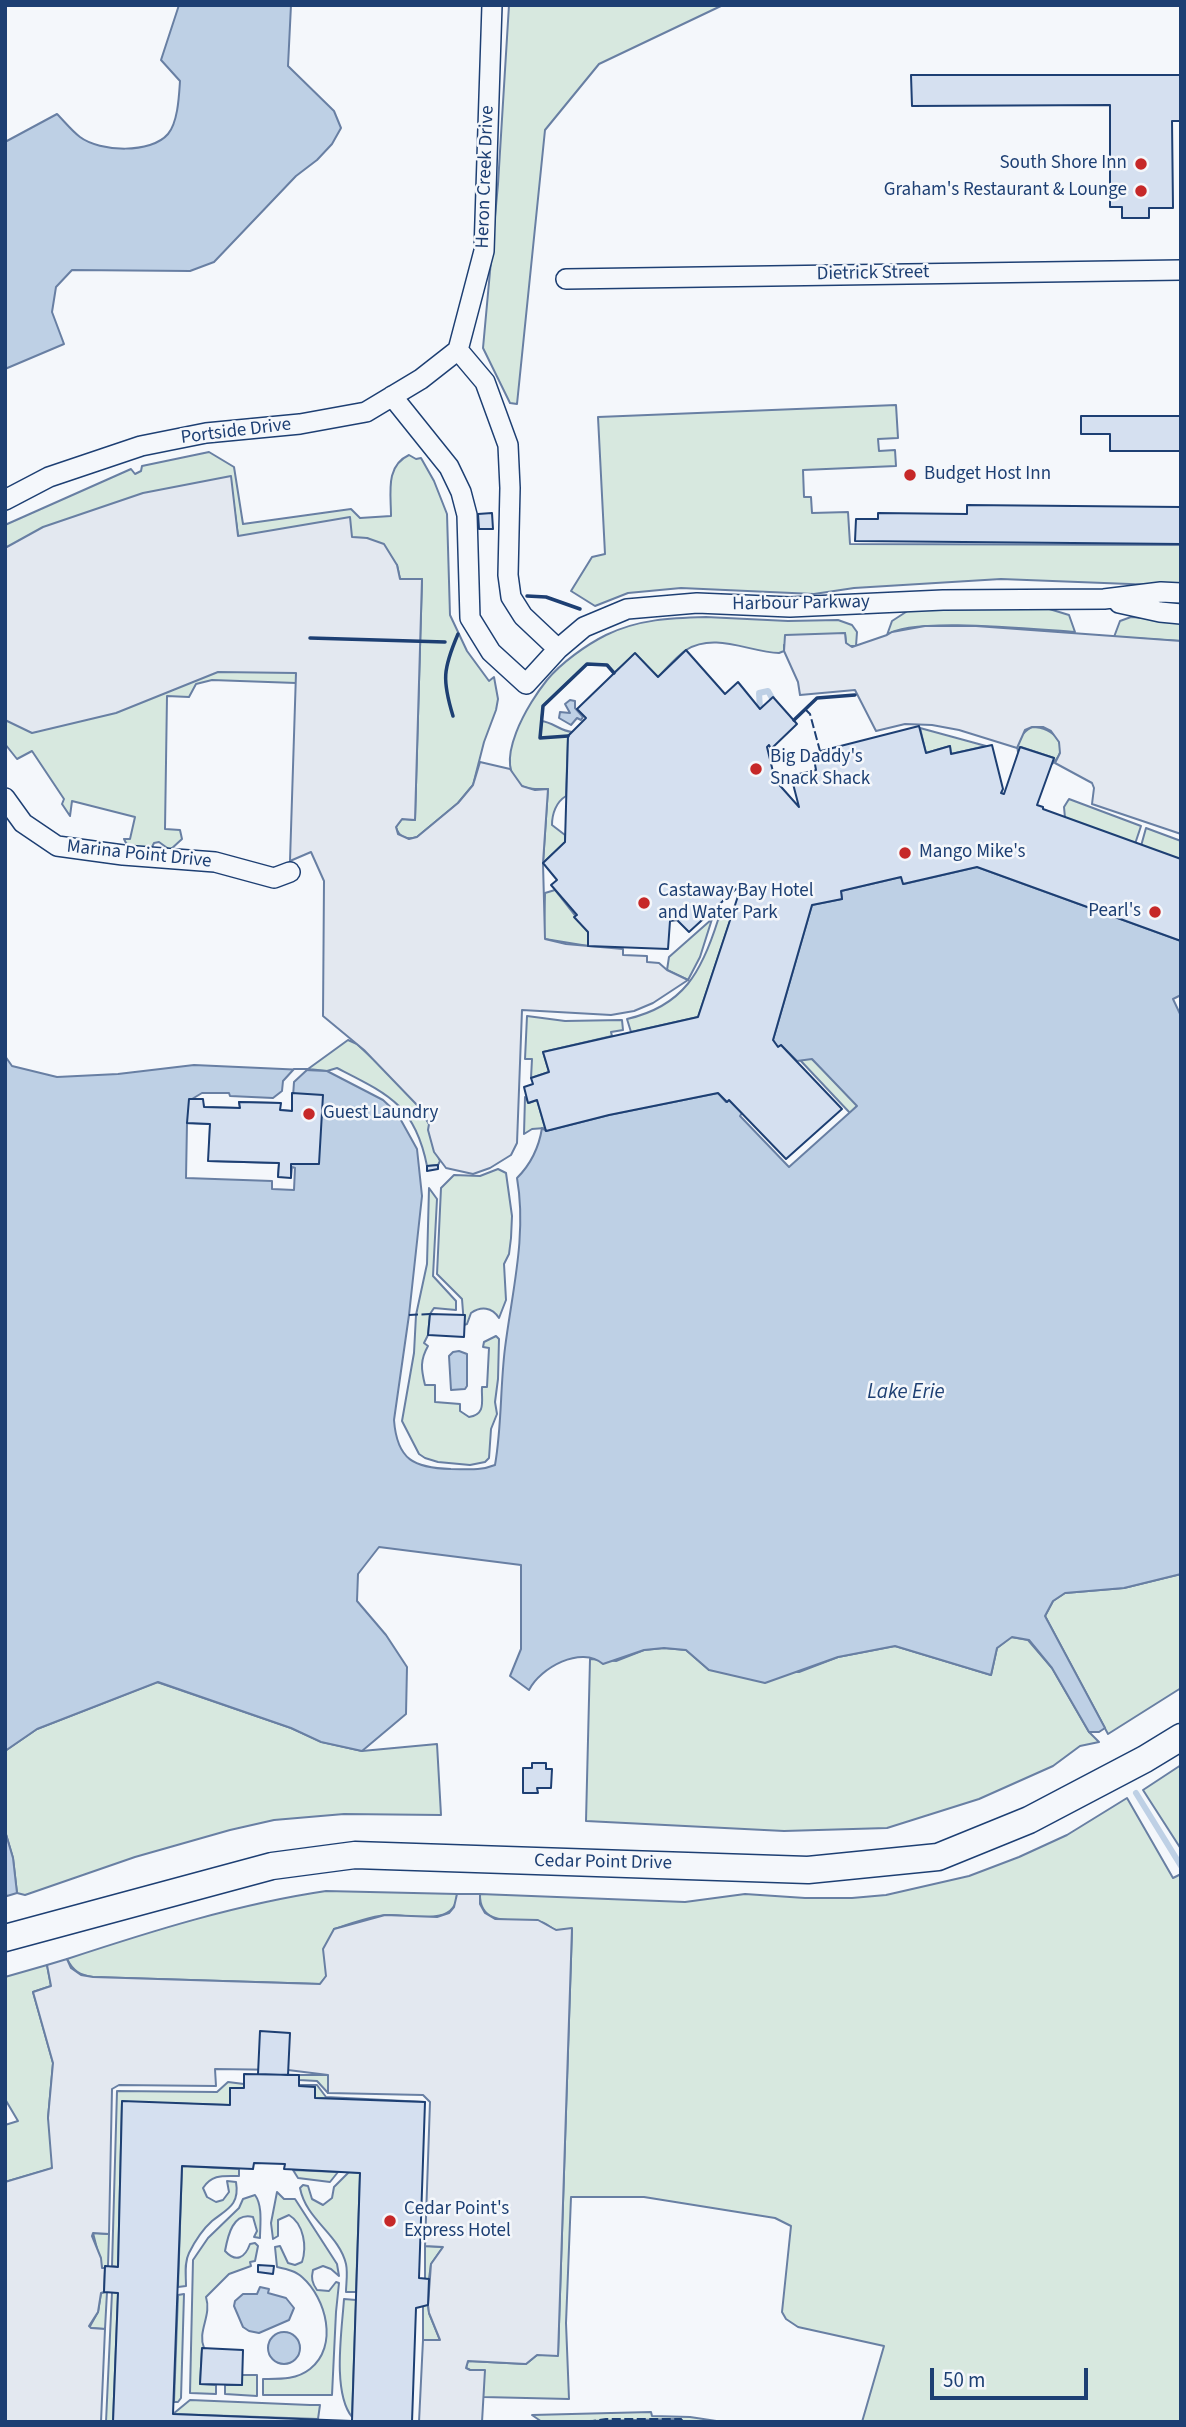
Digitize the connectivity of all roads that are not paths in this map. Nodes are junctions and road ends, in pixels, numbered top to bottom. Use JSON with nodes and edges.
{"nodes":[{"id":1,"x":492,"y":5,"type":"edge"},
{"id":2,"x":1181,"y":270,"type":"edge"},
{"id":3,"x":566,"y":279,"type":"dead end"},
{"id":4,"x":458,"y":350,"type":"junction"},
{"id":5,"x":392,"y":396,"type":"junction"},
{"id":6,"x":5,"y":500,"type":"edge"},
{"id":7,"x":1181,"y":593,"type":"edge"},
{"id":8,"x":1104,"y":599,"type":"junction"},
{"id":9,"x":1181,"y":614,"type":"edge"},
{"id":10,"x":558,"y":649,"type":"junction"},
{"id":11,"x":5,"y":798,"type":"edge"},
{"id":12,"x":290,"y":872,"type":"dead end"},
{"id":13,"x":1181,"y":1737,"type":"edge"},
{"id":14,"x":5,"y":1938,"type":"edge"}],
"edges":[{"from":1,"to":4,"type":"street","name":"Heron Creek Drive"},
{"from":2,"to":3,"type":"street","name":"Dietrick Street"},
{"from":4,"to":5,"type":"street","name":"Portside Drive"},
{"from":4,"to":10,"type":"street"},
{"from":5,"to":6,"type":"street","name":"Portside Drive"},
{"from":5,"to":10,"type":"street","name":"Harbour Parkway"},
{"from":7,"to":8,"type":"street","name":"Harbour Parkway"},
{"from":8,"to":9,"type":"street","name":"Harbour Parkway"},
{"from":8,"to":10,"type":"street","name":"Harbour Parkway"},
{"from":11,"to":12,"type":"street","name":"Marina Point Drive"},
{"from":13,"to":14,"type":"main road","name":"Cedar Point Drive"}]}
